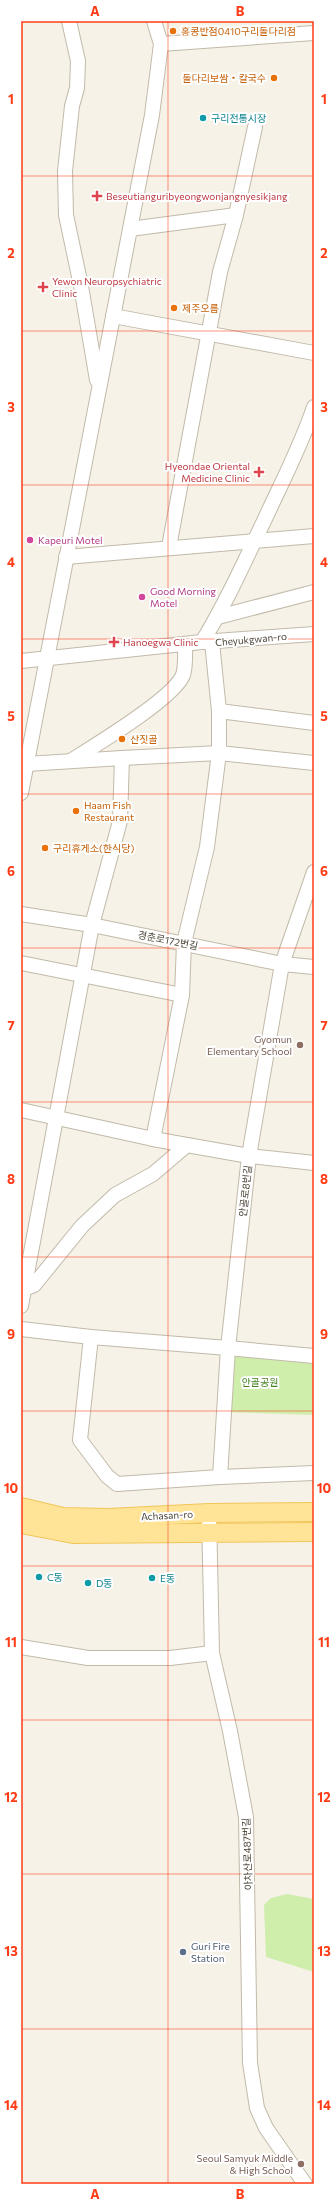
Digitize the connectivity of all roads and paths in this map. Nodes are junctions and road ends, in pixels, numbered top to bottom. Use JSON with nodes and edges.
{"nodes":[{"id":1,"x":69,"y":21,"type":"edge"},
{"id":2,"x":154,"y":21,"type":"edge"},
{"id":3,"x":314,"y":33,"type":"edge"},
{"id":4,"x":161,"y":44,"type":"junction"},
{"id":5,"x":255,"y":127,"type":"dead end"},
{"id":6,"x":236,"y":215,"type":"junction"},
{"id":7,"x":130,"y":229,"type":"junction"},
{"id":8,"x":113,"y":316,"type":"junction"},
{"id":9,"x":208,"y":333,"type":"junction"},
{"id":10,"x":314,"y":353,"type":"edge"},
{"id":11,"x":98,"y":388,"type":"junction"},
{"id":12,"x":314,"y":407,"type":"edge"},
{"id":13,"x":314,"y":536,"type":"edge"},
{"id":14,"x":254,"y":541,"type":"junction"},
{"id":15,"x":169,"y":547,"type":"junction"},
{"id":16,"x":66,"y":557,"type":"junction"},
{"id":17,"x":314,"y":592,"type":"edge"},
{"id":18,"x":218,"y":616,"type":"junction"},
{"id":19,"x":314,"y":634,"type":"edge"},
{"id":20,"x":207,"y":642,"type":"junction"},
{"id":21,"x":185,"y":644,"type":"junction"},
{"id":22,"x":48,"y":659,"type":"junction"},
{"id":23,"x":21,"y":661,"type":"edge"},
{"id":24,"x":219,"y":711,"type":"junction"},
{"id":25,"x":314,"y":723,"type":"edge"},
{"id":26,"x":26,"y":747,"type":"edge"},
{"id":27,"x":219,"y":753,"type":"junction"},
{"id":28,"x":122,"y":758,"type":"junction"},
{"id":29,"x":72,"y":760,"type":"junction"},
{"id":30,"x":314,"y":763,"type":"edge"},
{"id":31,"x":26,"y":764,"type":"junction"},
{"id":32,"x":21,"y":789,"type":"edge"},
{"id":33,"x":314,"y":872,"type":"edge"},
{"id":34,"x":21,"y":914,"type":"edge"},
{"id":35,"x":92,"y":925,"type":"junction"},
{"id":36,"x":184,"y":943,"type":"junction"},
{"id":37,"x":21,"y":963,"type":"edge"},
{"id":38,"x":282,"y":964,"type":"junction"},
{"id":39,"x":314,"y":967,"type":"edge"},
{"id":40,"x":83,"y":976,"type":"junction"},
{"id":41,"x":182,"y":995,"type":"junction"},
{"id":42,"x":21,"y":1110,"type":"edge"},
{"id":43,"x":57,"y":1117,"type":"junction"},
{"id":44,"x":153,"y":1139,"type":"junction"},
{"id":45,"x":187,"y":1145,"type":"junction"},
{"id":46,"x":249,"y":1156,"type":"junction"},
{"id":47,"x":314,"y":1163,"type":"edge"},
{"id":48,"x":24,"y":1290,"type":"junction"},
{"id":49,"x":21,"y":1306,"type":"edge"},
{"id":50,"x":21,"y":1329,"type":"edge"},
{"id":51,"x":91,"y":1337,"type":"junction"},
{"id":52,"x":228,"y":1348,"type":"junction"},
{"id":53,"x":314,"y":1356,"type":"edge"},
{"id":54,"x":314,"y":1473,"type":"edge"},
{"id":55,"x":220,"y":1477,"type":"junction"},
{"id":56,"x":21,"y":1507,"type":"edge"},
{"id":57,"x":314,"y":1512,"type":"edge"},
{"id":58,"x":209,"y":1513,"type":"junction"},
{"id":59,"x":21,"y":1524,"type":"edge"},
{"id":60,"x":314,"y":1532,"type":"edge"},
{"id":61,"x":208,"y":1533,"type":"junction"},
{"id":62,"x":21,"y":1647,"type":"edge"},
{"id":63,"x":212,"y":1653,"type":"junction"},
{"id":64,"x":305,"y":2184,"type":"edge"}],
"edges":[{"from":1,"to":11,"type":"street"},
{"from":2,"to":4,"type":"street"},
{"from":3,"to":4,"type":"street"},
{"from":4,"to":7,"type":"street"},
{"from":5,"to":6,"type":"street"},
{"from":6,"to":7,"type":"street"},
{"from":6,"to":9,"type":"street"},
{"from":7,"to":8,"type":"street"},
{"from":8,"to":9,"type":"street"},
{"from":8,"to":11,"type":"street"},
{"from":9,"to":10,"type":"street"},
{"from":9,"to":15,"type":"street"},
{"from":11,"to":16,"type":"street"},
{"from":12,"to":14,"type":"street"},
{"from":13,"to":14,"type":"street"},
{"from":14,"to":15,"type":"street"},
{"from":14,"to":18,"type":"street"},
{"from":15,"to":16,"type":"street"},
{"from":16,"to":22,"type":"street"},
{"from":17,"to":18,"type":"street"},
{"from":18,"to":20,"type":"street"},
{"from":19,"to":20,"type":"street","name":"Cheyukgwan-ro"},
{"from":20,"to":21,"type":"street","name":"Cheyukgwan-ro"},
{"from":20,"to":24,"type":"street"},
{"from":21,"to":22,"type":"street","name":"Cheyukgwan-ro"},
{"from":21,"to":29,"type":"street"},
{"from":22,"to":23,"type":"street","name":"Cheyukgwan-ro"},
{"from":22,"to":26,"type":"street"},
{"from":24,"to":25,"type":"street"},
{"from":24,"to":27,"type":"street"},
{"from":26,"to":31,"type":"street"},
{"from":27,"to":28,"type":"street"},
{"from":27,"to":30,"type":"street"},
{"from":27,"to":36,"type":"street"},
{"from":28,"to":29,"type":"street"},
{"from":28,"to":35,"type":"street"},
{"from":29,"to":31,"type":"street"},
{"from":31,"to":32,"type":"street"},
{"from":33,"to":38,"type":"street"},
{"from":34,"to":35,"type":"street","name":"경춘로172번길"},
{"from":35,"to":36,"type":"street","name":"경춘로172번길"},
{"from":35,"to":40,"type":"street"},
{"from":36,"to":38,"type":"street","name":"경춘로172번길"},
{"from":36,"to":41,"type":"street"},
{"from":37,"to":40,"type":"street"},
{"from":38,"to":39,"type":"street","name":"경춘로172번길"},
{"from":38,"to":46,"type":"street"},
{"from":40,"to":41,"type":"street"},
{"from":40,"to":43,"type":"street"},
{"from":41,"to":44,"type":"street"},
{"from":42,"to":43,"type":"street","name":"안골로8번길"},
{"from":43,"to":44,"type":"street","name":"안골로8번길"},
{"from":43,"to":48,"type":"street"},
{"from":44,"to":45,"type":"street","name":"안골로8번길"},
{"from":45,"to":46,"type":"street","name":"안골로8번길"},
{"from":45,"to":48,"type":"street"},
{"from":46,"to":47,"type":"street"},
{"from":46,"to":52,"type":"street","name":"안골로8번길"},
{"from":48,"to":49,"type":"street"},
{"from":50,"to":51,"type":"street"},
{"from":51,"to":52,"type":"street"},
{"from":51,"to":55,"type":"street"},
{"from":52,"to":53,"type":"street"},
{"from":52,"to":55,"type":"street","name":"안골로8번길"},
{"from":54,"to":55,"type":"street"},
{"from":56,"to":58,"type":"main road","name":"Achasan-ro"},
{"from":57,"to":58,"type":"main road","name":"Achasan-ro"},
{"from":58,"to":61,"type":"street","name":"아차산로487번길"},
{"from":59,"to":61,"type":"main road","name":"Achasan-ro"},
{"from":60,"to":61,"type":"main road","name":"Achasan-ro"},
{"from":61,"to":63,"type":"street","name":"아차산로487번길"},
{"from":62,"to":63,"type":"street"},
{"from":63,"to":64,"type":"street","name":"아차산로487번길"}]}
